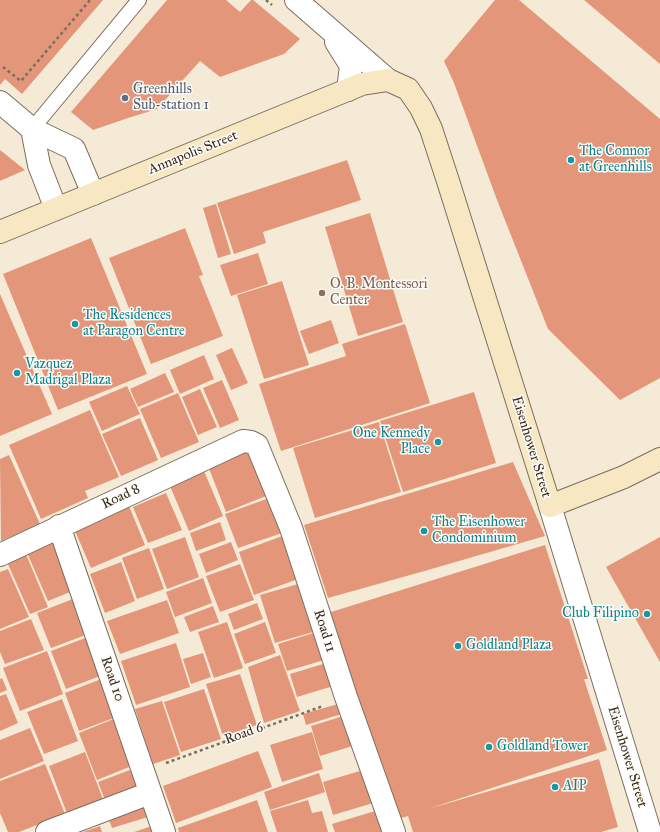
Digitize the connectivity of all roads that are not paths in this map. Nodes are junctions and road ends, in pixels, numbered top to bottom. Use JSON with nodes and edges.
{"nodes":[{"id":1,"x":139,"y":0,"type":"edge"},
{"id":2,"x":296,"y":0,"type":"edge"},
{"id":3,"x":327,"y":28,"type":"junction"},
{"id":4,"x":388,"y":80,"type":"junction"},
{"id":5,"x":348,"y":90,"type":"junction"},
{"id":6,"x":0,"y":102,"type":"edge"},
{"id":7,"x":32,"y":129,"type":"junction"},
{"id":8,"x":93,"y":194,"type":"junction"},
{"id":9,"x":56,"y":209,"type":"junction"},
{"id":10,"x":0,"y":232,"type":"edge"},
{"id":11,"x":243,"y":441,"type":"joint"},
{"id":12,"x":660,"y":459,"type":"edge"},
{"id":13,"x":550,"y":506,"type":"junction"},
{"id":14,"x":59,"y":526,"type":"junction"},
{"id":15,"x":0,"y":555,"type":"edge"},
{"id":16,"x":150,"y":793,"type":"junction"},
{"id":17,"x":47,"y":832,"type":"edge"},
{"id":18,"x":164,"y":832,"type":"edge"},
{"id":19,"x":394,"y":832,"type":"edge"},
{"id":20,"x":650,"y":832,"type":"edge"}],
"edges":[{"from":1,"to":7,"type":"lane"},
{"from":2,"to":3,"type":"street"},
{"from":3,"to":4,"type":"street"},
{"from":3,"to":5,"type":"street"},
{"from":4,"to":5,"type":"street","name":"Annapolis Street"},
{"from":4,"to":13,"type":"street","name":"Eisenhower Street"},
{"from":5,"to":8,"type":"street","name":"Annapolis Street"},
{"from":6,"to":7,"type":"street"},
{"from":7,"to":8,"type":"street"},
{"from":7,"to":9,"type":"street"},
{"from":8,"to":9,"type":"street","name":"Annapolis Street"},
{"from":9,"to":10,"type":"street","name":"Annapolis Street"},
{"from":11,"to":14,"type":"street","name":"Road 8"},
{"from":11,"to":19,"type":"street","name":"Road 11"},
{"from":12,"to":13,"type":"street"},
{"from":13,"to":20,"type":"street","name":"Eisenhower Street"},
{"from":14,"to":15,"type":"street","name":"Road 8"},
{"from":14,"to":16,"type":"street","name":"Road 10"},
{"from":16,"to":17,"type":"street"},
{"from":16,"to":18,"type":"street","name":"Road 10"}]}
